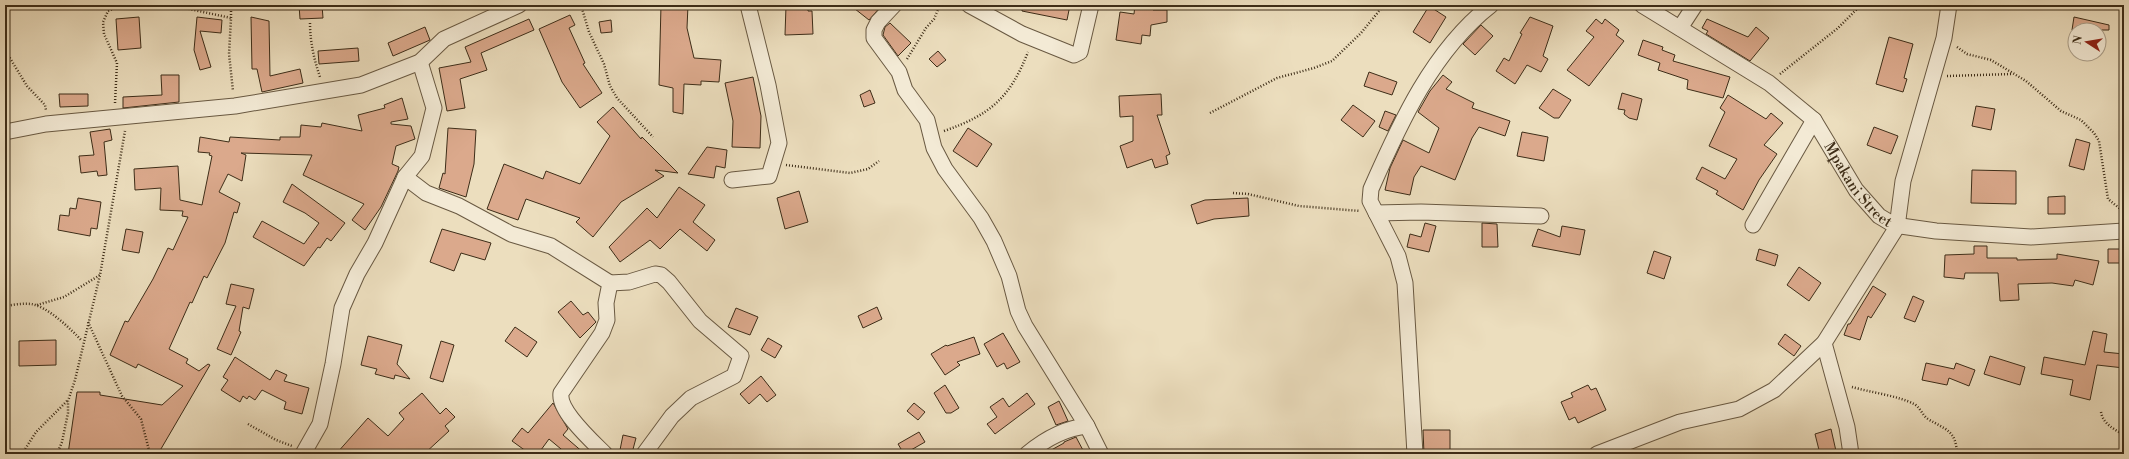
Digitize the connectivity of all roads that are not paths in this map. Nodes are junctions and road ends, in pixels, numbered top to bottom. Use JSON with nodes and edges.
{"nodes":[{"id":1,"x":519,"y":5,"type":"edge"},
{"id":2,"x":748,"y":5,"type":"edge"},
{"id":3,"x":894,"y":5,"type":"edge"},
{"id":4,"x":969,"y":5,"type":"edge"},
{"id":5,"x":1091,"y":5,"type":"edge"},
{"id":6,"x":1491,"y":5,"type":"edge"},
{"id":7,"x":1642,"y":5,"type":"edge"},
{"id":8,"x":1695,"y":5,"type":"edge"},
{"id":9,"x":1949,"y":5,"type":"edge"},
{"id":10,"x":1680,"y":28,"type":"junction"},
{"id":11,"x":420,"y":62,"type":"junction"},
{"id":12,"x":1814,"y":120,"type":"junction"},
{"id":13,"x":5,"y":132,"type":"edge"},
{"id":14,"x":405,"y":177,"type":"junction"},
{"id":15,"x":732,"y":180,"type":"dead end"},
{"id":16,"x":1376,"y":213,"type":"junction"},
{"id":17,"x":1541,"y":216,"type":"dead end"},
{"id":18,"x":1753,"y":225,"type":"dead end"},
{"id":19,"x":1897,"y":227,"type":"junction"},
{"id":20,"x":2124,"y":231,"type":"edge"},
{"id":21,"x":610,"y":283,"type":"junction"},
{"id":22,"x":1824,"y":343,"type":"junction"},
{"id":23,"x":1087,"y":426,"type":"junction"},
{"id":24,"x":304,"y":453,"type":"edge"},
{"id":25,"x":605,"y":454,"type":"edge"},
{"id":26,"x":644,"y":454,"type":"edge"},
{"id":27,"x":1027,"y":454,"type":"edge"},
{"id":28,"x":1101,"y":454,"type":"edge"},
{"id":29,"x":1415,"y":454,"type":"edge"},
{"id":30,"x":1597,"y":454,"type":"edge"},
{"id":31,"x":1851,"y":454,"type":"edge"}],
"edges":[{"from":1,"to":11,"type":"street"},
{"from":2,"to":15,"type":"street"},
{"from":3,"to":23,"type":"street"},
{"from":4,"to":5,"type":"street"},
{"from":6,"to":16,"type":"street"},
{"from":7,"to":10,"type":"street","name":"Mpakani Street"},
{"from":8,"to":10,"type":"street"},
{"from":9,"to":19,"type":"street"},
{"from":10,"to":12,"type":"street","name":"Mpakani Street"},
{"from":11,"to":13,"type":"street"},
{"from":11,"to":14,"type":"street"},
{"from":12,"to":18,"type":"street"},
{"from":12,"to":19,"type":"street","name":"Mpakani Street"},
{"from":14,"to":21,"type":"street"},
{"from":14,"to":24,"type":"street"},
{"from":16,"to":17,"type":"street"},
{"from":16,"to":29,"type":"street"},
{"from":19,"to":20,"type":"street","name":"Mpakani Street"},
{"from":19,"to":22,"type":"street"},
{"from":21,"to":25,"type":"street"},
{"from":21,"to":26,"type":"street"},
{"from":22,"to":30,"type":"street"},
{"from":22,"to":31,"type":"street"},
{"from":23,"to":27,"type":"street"},
{"from":23,"to":28,"type":"street"}]}
